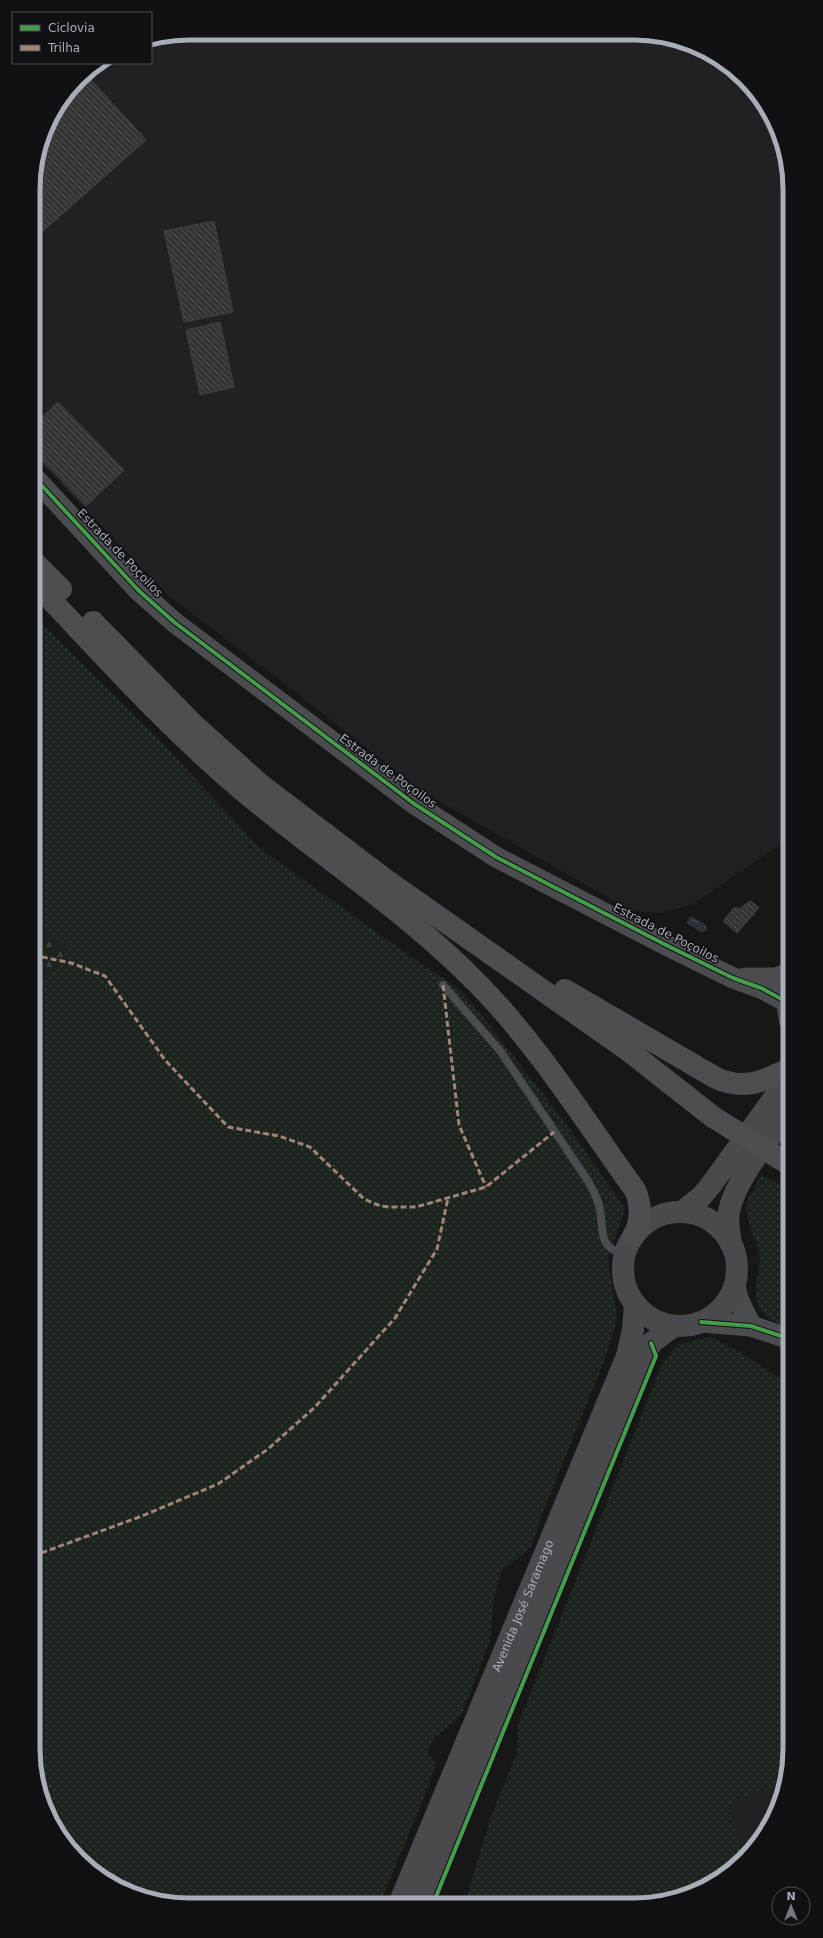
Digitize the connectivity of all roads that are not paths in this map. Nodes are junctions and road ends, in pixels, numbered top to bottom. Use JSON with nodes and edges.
{"nodes":[{"id":1,"x":40,"y":484,"type":"edge"},
{"id":2,"x":40,"y":567,"type":"edge"},
{"id":3,"x":40,"y":588,"type":"edge"},
{"id":4,"x":382,"y":888,"type":"junction"},
{"id":5,"x":783,"y":976,"type":"edge"},
{"id":6,"x":733,"y":978,"type":"junction"},
{"id":7,"x":443,"y":985,"type":"dead end"},
{"id":8,"x":783,"y":1001,"type":"edge"},
{"id":9,"x":783,"y":1072,"type":"edge"},
{"id":10,"x":783,"y":1085,"type":"edge"},
{"id":11,"x":783,"y":1120,"type":"edge"},
{"id":12,"x":783,"y":1161,"type":"edge"},
{"id":13,"x":682,"y":1212,"type":"junction"},
{"id":14,"x":731,"y":1244,"type":"junction"},
{"id":15,"x":629,"y":1246,"type":"junction"},
{"id":16,"x":735,"y":1285,"type":"junction"},
{"id":17,"x":635,"y":1304,"type":"junction"},
{"id":18,"x":701,"y":1322,"type":"junction"},
{"id":19,"x":674,"y":1326,"type":"junction"},
{"id":20,"x":751,"y":1326,"type":"junction"},
{"id":21,"x":783,"y":1337,"type":"edge"},
{"id":22,"x":401,"y":1898,"type":"edge"},
{"id":23,"x":422,"y":1898,"type":"edge"}],
"edges":[{"from":1,"to":6,"type":"street","name":"Estrada de Poçoilos"},
{"from":2,"to":4,"type":"highway"},
{"from":3,"to":4,"type":"highway"},
{"from":4,"to":9,"type":"highway"},
{"from":4,"to":12,"type":"highway","bridge":true},
{"from":4,"to":15,"type":"highway"},
{"from":5,"to":6,"type":"street","name":"Estrada de Poçoilos"},
{"from":6,"to":8,"type":"street","name":"Estrada de Poçoilos"},
{"from":7,"to":15,"type":"lane"},
{"from":10,"to":13,"type":"main road"},
{"from":11,"to":14,"type":"main road"},
{"from":13,"to":14,"type":"main road"},
{"from":13,"to":15,"type":"main road"},
{"from":14,"to":16,"type":"main road"},
{"from":15,"to":17,"type":"main road"},
{"from":16,"to":18,"type":"main road"},
{"from":16,"to":20,"type":"street"},
{"from":17,"to":19,"type":"main road"},
{"from":17,"to":22,"type":"main road","name":"Avenida José Saramago"},
{"from":18,"to":19,"type":"main road"},
{"from":18,"to":20,"type":"street"},
{"from":19,"to":23,"type":"main road","name":"Avenida José Saramago"},
{"from":20,"to":21,"type":"street"}]}
